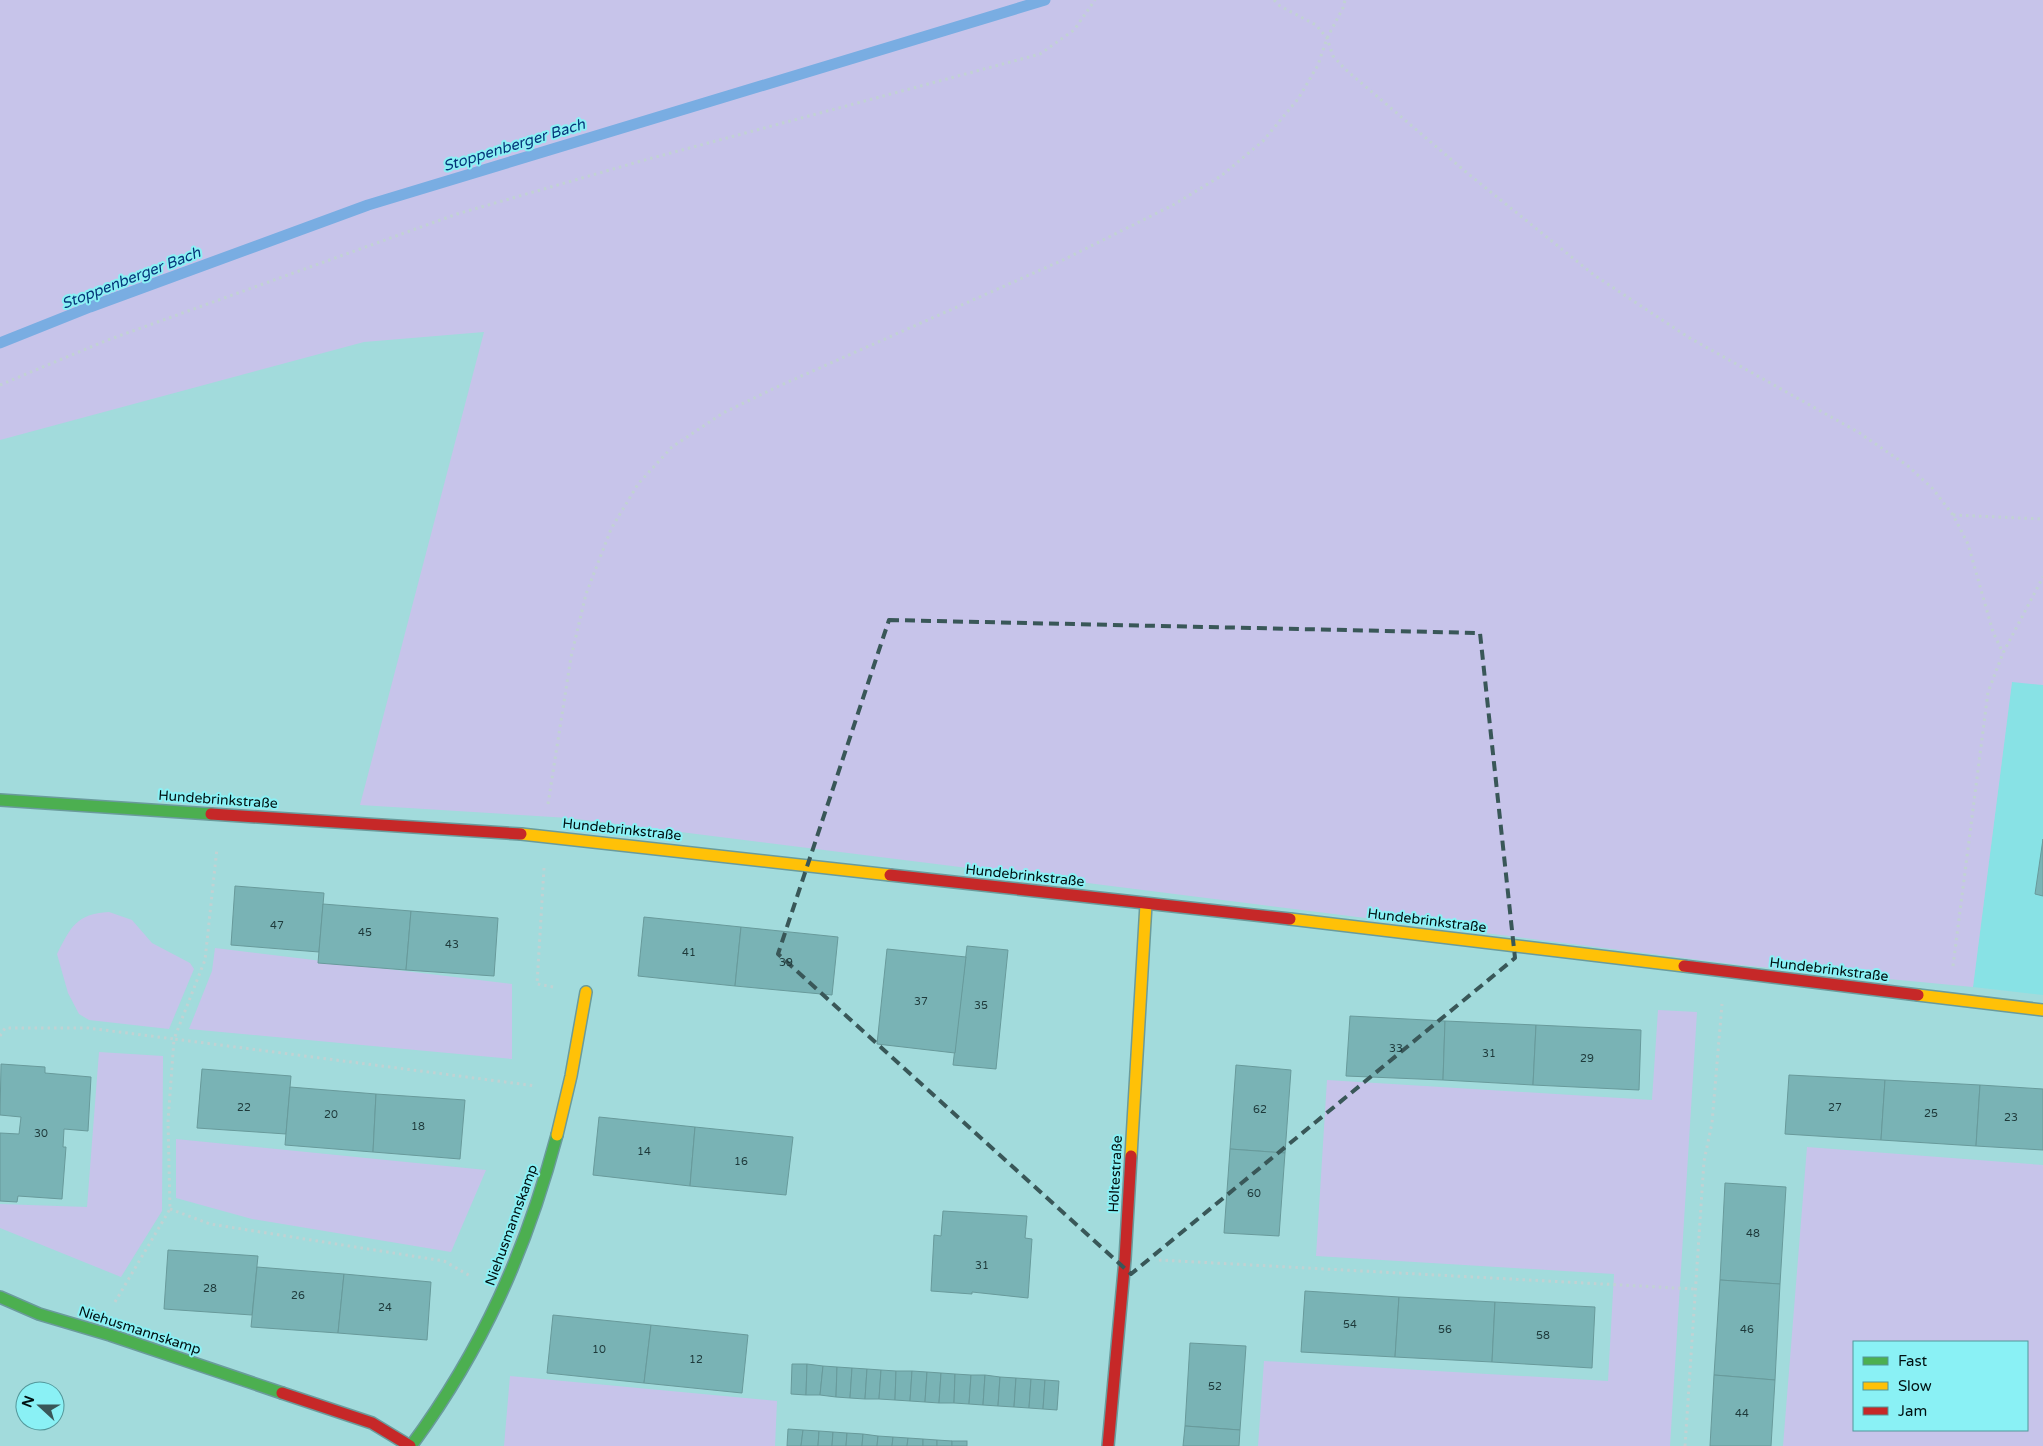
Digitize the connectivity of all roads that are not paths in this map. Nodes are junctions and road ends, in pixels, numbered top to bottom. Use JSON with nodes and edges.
{"nodes":[{"id":1,"x":0,"y":800,"type":"edge"},
{"id":2,"x":1146,"y":904,"type":"junction"},
{"id":3,"x":586,"y":992,"type":"road end"},
{"id":4,"x":2043,"y":1010,"type":"edge"},
{"id":5,"x":0,"y":1297,"type":"edge"},
{"id":6,"x":410,"y":1446,"type":"edge"},
{"id":7,"x":1108,"y":1446,"type":"edge"}],
"edges":[{"from":1,"to":2,"type":"street","name":"Hundebrinkstraße"},
{"from":2,"to":4,"type":"street","name":"Hundebrinkstraße"},
{"from":2,"to":7,"type":"street","name":"Höltestraße"},
{"from":3,"to":6,"type":"street","name":"Niehusmannskamp"},
{"from":5,"to":6,"type":"street","name":"Niehusmannskamp"}]}
